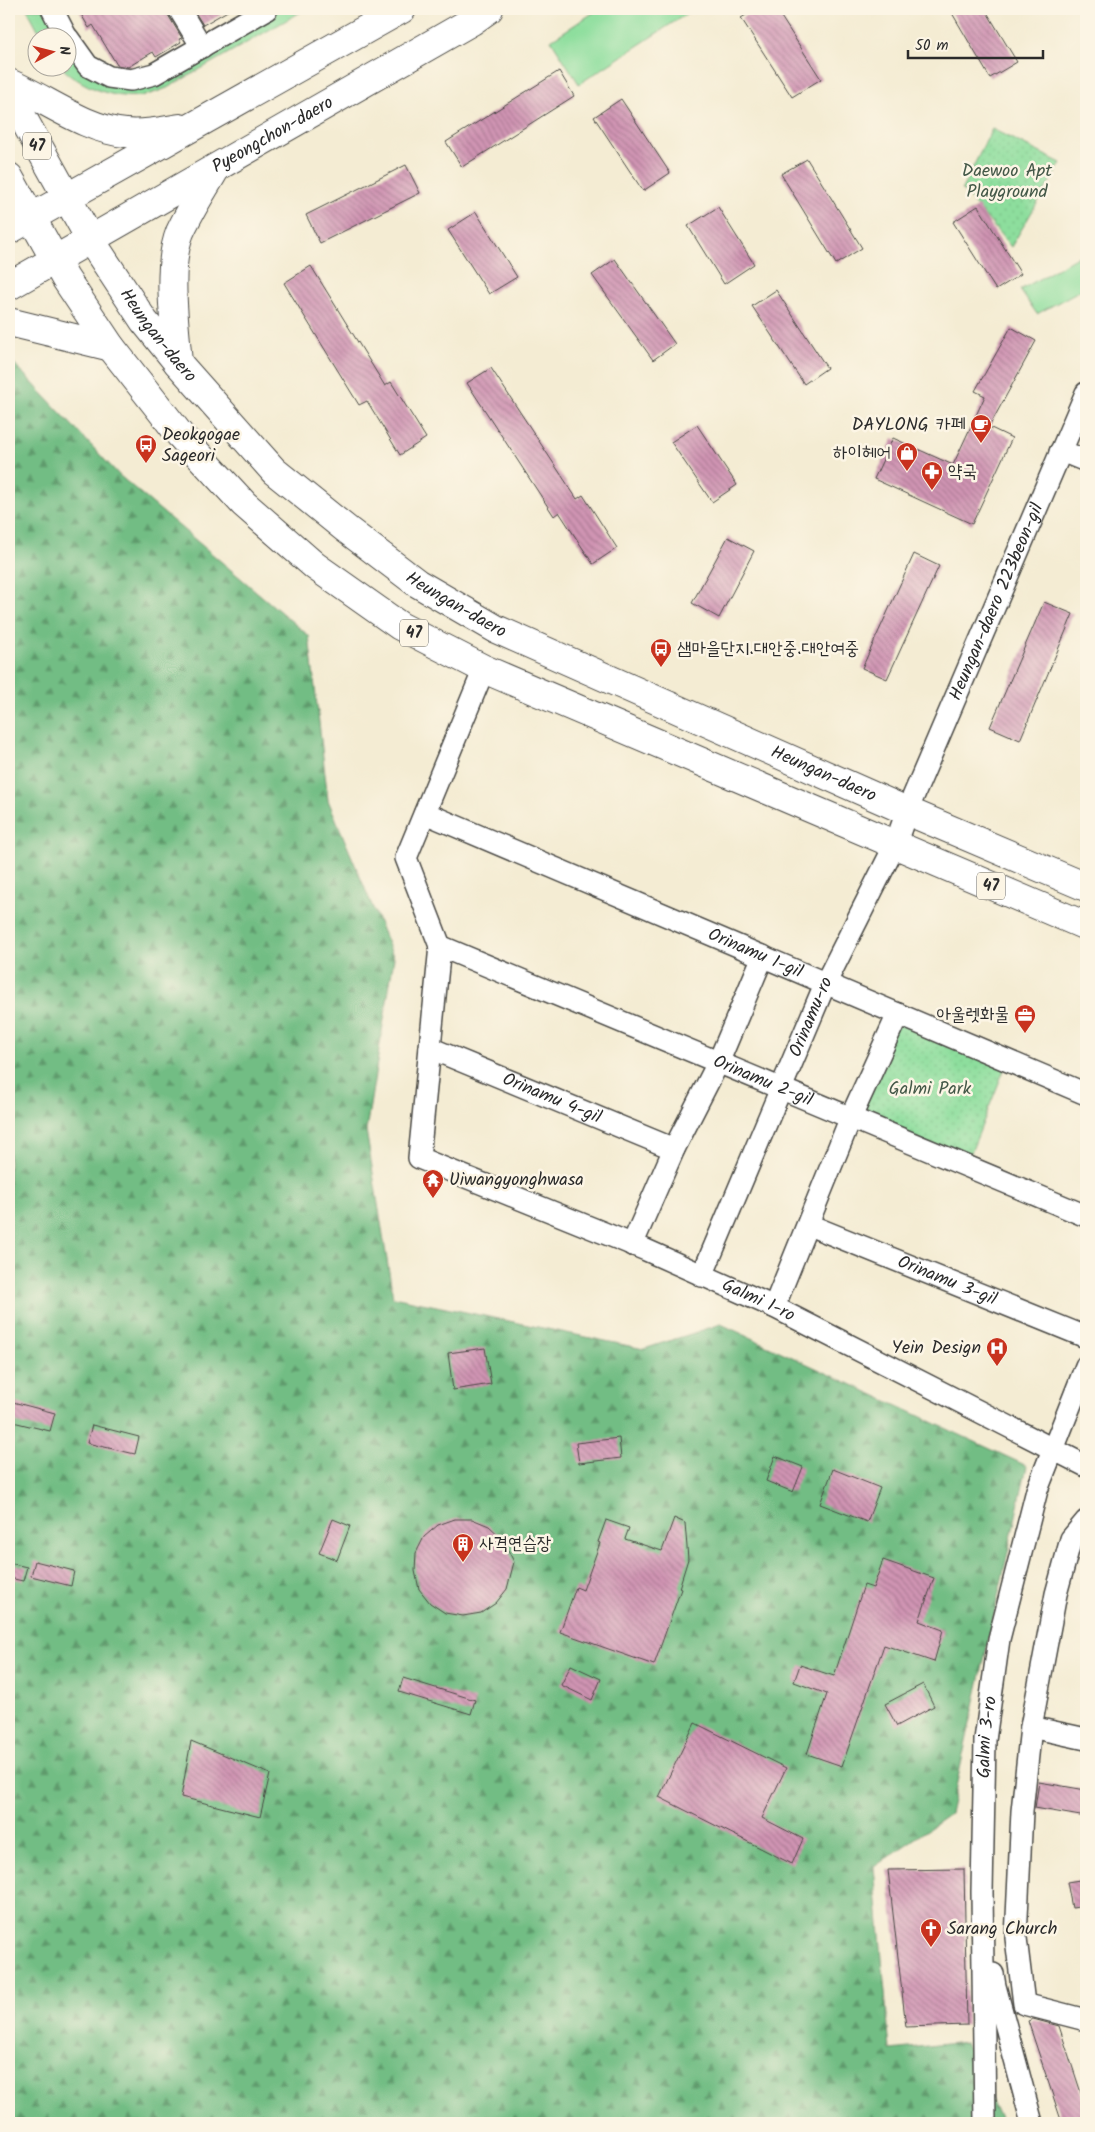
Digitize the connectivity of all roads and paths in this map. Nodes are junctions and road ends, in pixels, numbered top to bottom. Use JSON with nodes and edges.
{"nodes":[{"id":1,"x":52,"y":9,"type":"edge"},
{"id":2,"x":180,"y":9,"type":"edge"},
{"id":3,"x":267,"y":9,"type":"edge"},
{"id":4,"x":402,"y":9,"type":"edge"},
{"id":5,"x":489,"y":9,"type":"edge"},
{"id":6,"x":62,"y":28,"type":"edge"},
{"id":7,"x":202,"y":47,"type":"junction"},
{"id":8,"x":78,"y":53,"type":"edge"},
{"id":9,"x":9,"y":82,"type":"edge"},
{"id":10,"x":9,"y":93,"type":"edge"},
{"id":11,"x":196,"y":126,"type":"junction"},
{"id":12,"x":217,"y":167,"type":"junction"},
{"id":13,"x":9,"y":177,"type":"edge"},
{"id":14,"x":67,"y":198,"type":"junction"},
{"id":15,"x":20,"y":224,"type":"edge"},
{"id":16,"x":90,"y":239,"type":"junction"},
{"id":17,"x":54,"y":259,"type":"junction"},
{"id":18,"x":9,"y":286,"type":"edge"},
{"id":19,"x":9,"y":322,"type":"edge"},
{"id":20,"x":111,"y":347,"type":"junction"},
{"id":21,"x":178,"y":363,"type":"junction"},
{"id":22,"x":1086,"y":393,"type":"edge"},
{"id":23,"x":1060,"y":452,"type":"junction"},
{"id":24,"x":1086,"y":461,"type":"edge"},
{"id":25,"x":484,"y":669,"type":"junction"},
{"id":26,"x":907,"y":811,"type":"junction"},
{"id":27,"x":426,"y":812,"type":"junction"},
{"id":28,"x":969,"y":837,"type":"junction"},
{"id":29,"x":895,"y":845,"type":"junction"},
{"id":30,"x":954,"y":870,"type":"junction"},
{"id":31,"x":1086,"y":887,"type":"edge"},
{"id":32,"x":1086,"y":926,"type":"edge"},
{"id":33,"x":440,"y":946,"type":"junction"},
{"id":34,"x":763,"y":956,"type":"junction"},
{"id":35,"x":825,"y":984,"type":"junction"},
{"id":36,"x":898,"y":1014,"type":"junction"},
{"id":37,"x":430,"y":1048,"type":"junction"},
{"id":38,"x":718,"y":1063,"type":"junction"},
{"id":39,"x":781,"y":1088,"type":"junction"},
{"id":40,"x":1086,"y":1094,"type":"edge"},
{"id":41,"x":851,"y":1117,"type":"junction"},
{"id":42,"x":674,"y":1149,"type":"junction"},
{"id":43,"x":1086,"y":1216,"type":"edge"},
{"id":44,"x":809,"y":1225,"type":"junction"},
{"id":45,"x":632,"y":1245,"type":"junction"},
{"id":46,"x":702,"y":1276,"type":"junction"},
{"id":47,"x":774,"y":1307,"type":"junction"},
{"id":48,"x":1086,"y":1337,"type":"edge"},
{"id":49,"x":1086,"y":1366,"type":"edge"},
{"id":50,"x":1053,"y":1451,"type":"junction"},
{"id":51,"x":1086,"y":1466,"type":"edge"},
{"id":52,"x":1086,"y":1521,"type":"edge"},
{"id":53,"x":1031,"y":1727,"type":"junction"},
{"id":54,"x":1086,"y":1739,"type":"edge"},
{"id":55,"x":982,"y":1892,"type":"junction"},
{"id":56,"x":1086,"y":2020,"type":"edge"},
{"id":57,"x":985,"y":2123,"type":"edge"},
{"id":58,"x":1032,"y":2123,"type":"edge"}],
"edges":[{"from":1,"to":6,"type":"street"},
{"from":2,"to":7,"type":"street"},
{"from":3,"to":7,"type":"street"},
{"from":4,"to":11,"type":"main road"},
{"from":5,"to":12,"type":"main road","name":"Pyeongchon-daero"},
{"from":7,"to":8,"type":"street"},
{"from":9,"to":11,"type":"main road"},
{"from":10,"to":14,"type":"main road","name":"Heungan-daero","number":"47"},
{"from":11,"to":14,"type":"main road"},
{"from":12,"to":16,"type":"main road","name":"Pyeongchon-daero"},
{"from":12,"to":21,"type":"main road"},
{"from":13,"to":15,"type":"main road","name":"Heungan-daero","number":"47"},
{"from":14,"to":15,"type":"main road"},
{"from":14,"to":16,"type":"main road","name":"Heungan-daero","number":"47"},
{"from":15,"to":17,"type":"main road","name":"Heungan-daero","number":"47"},
{"from":16,"to":17,"type":"main road","name":"Pyeongchon-daero"},
{"from":16,"to":21,"type":"main road","name":"Heungan-daero","number":"47"},
{"from":17,"to":18,"type":"main road","name":"Pyeongchon-daero"},
{"from":17,"to":20,"type":"main road","name":"Heungan-daero","number":"47"},
{"from":19,"to":20,"type":"main road"},
{"from":20,"to":25,"type":"main road","name":"Heungan-daero","number":"47"},
{"from":21,"to":26,"type":"main road","name":"Heungan-daero","number":"47"},
{"from":22,"to":23,"type":"street","name":"Heungan-daero 223beon-gil"},
{"from":23,"to":24,"type":"street"},
{"from":23,"to":26,"type":"street","name":"Heungan-daero 223beon-gil"},
{"from":25,"to":27,"type":"street"},
{"from":25,"to":29,"type":"main road","name":"Heungan-daero","number":"47"},
{"from":26,"to":28,"type":"main road","name":"Heungan-daero","number":"47"},
{"from":26,"to":29,"type":"street","name":"Heungan-daero 223beon-gil"},
{"from":27,"to":33,"type":"street"},
{"from":27,"to":34,"type":"street","name":"Orinamu 1-gil"},
{"from":28,"to":30,"type":"main road"},
{"from":28,"to":31,"type":"main road","name":"Heungan-daero","number":"47"},
{"from":29,"to":30,"type":"main road","name":"Heungan-daero","number":"47"},
{"from":29,"to":35,"type":"street","name":"Orinamu-ro"},
{"from":30,"to":32,"type":"main road","name":"Heungan-daero","number":"47"},
{"from":33,"to":37,"type":"street"},
{"from":33,"to":38,"type":"street","name":"Orinamu 2-gil"},
{"from":34,"to":35,"type":"street","name":"Orinamu 1-gil"},
{"from":34,"to":38,"type":"street"},
{"from":35,"to":36,"type":"street","name":"Orinamu 1-gil"},
{"from":35,"to":39,"type":"street","name":"Orinamu-ro"},
{"from":36,"to":40,"type":"street","name":"Orinamu 1-gil"},
{"from":36,"to":41,"type":"street"},
{"from":37,"to":42,"type":"street","name":"Orinamu 4-gil"},
{"from":37,"to":45,"type":"street","name":"Galmi 1-ro"},
{"from":38,"to":39,"type":"street","name":"Orinamu 2-gil"},
{"from":38,"to":42,"type":"street"},
{"from":39,"to":41,"type":"street","name":"Orinamu 2-gil"},
{"from":39,"to":46,"type":"street","name":"Orinamu-ro"},
{"from":41,"to":43,"type":"street","name":"Orinamu 2-gil"},
{"from":41,"to":44,"type":"street"},
{"from":42,"to":45,"type":"street"},
{"from":44,"to":47,"type":"street"},
{"from":44,"to":48,"type":"street","name":"Orinamu 3-gil"},
{"from":45,"to":46,"type":"street","name":"Galmi 1-ro"},
{"from":46,"to":47,"type":"street","name":"Galmi 1-ro"},
{"from":47,"to":50,"type":"street","name":"Galmi 1-ro"},
{"from":49,"to":50,"type":"street","name":"Galmi 3-ro"},
{"from":50,"to":51,"type":"street","name":"Galmi 1-ro"},
{"from":50,"to":55,"type":"street","name":"Galmi 3-ro"},
{"from":52,"to":53,"type":"street"},
{"from":53,"to":54,"type":"street"},
{"from":53,"to":56,"type":"street"},
{"from":55,"to":57,"type":"street","name":"Galmi 3-ro"},
{"from":55,"to":58,"type":"street"}]}
